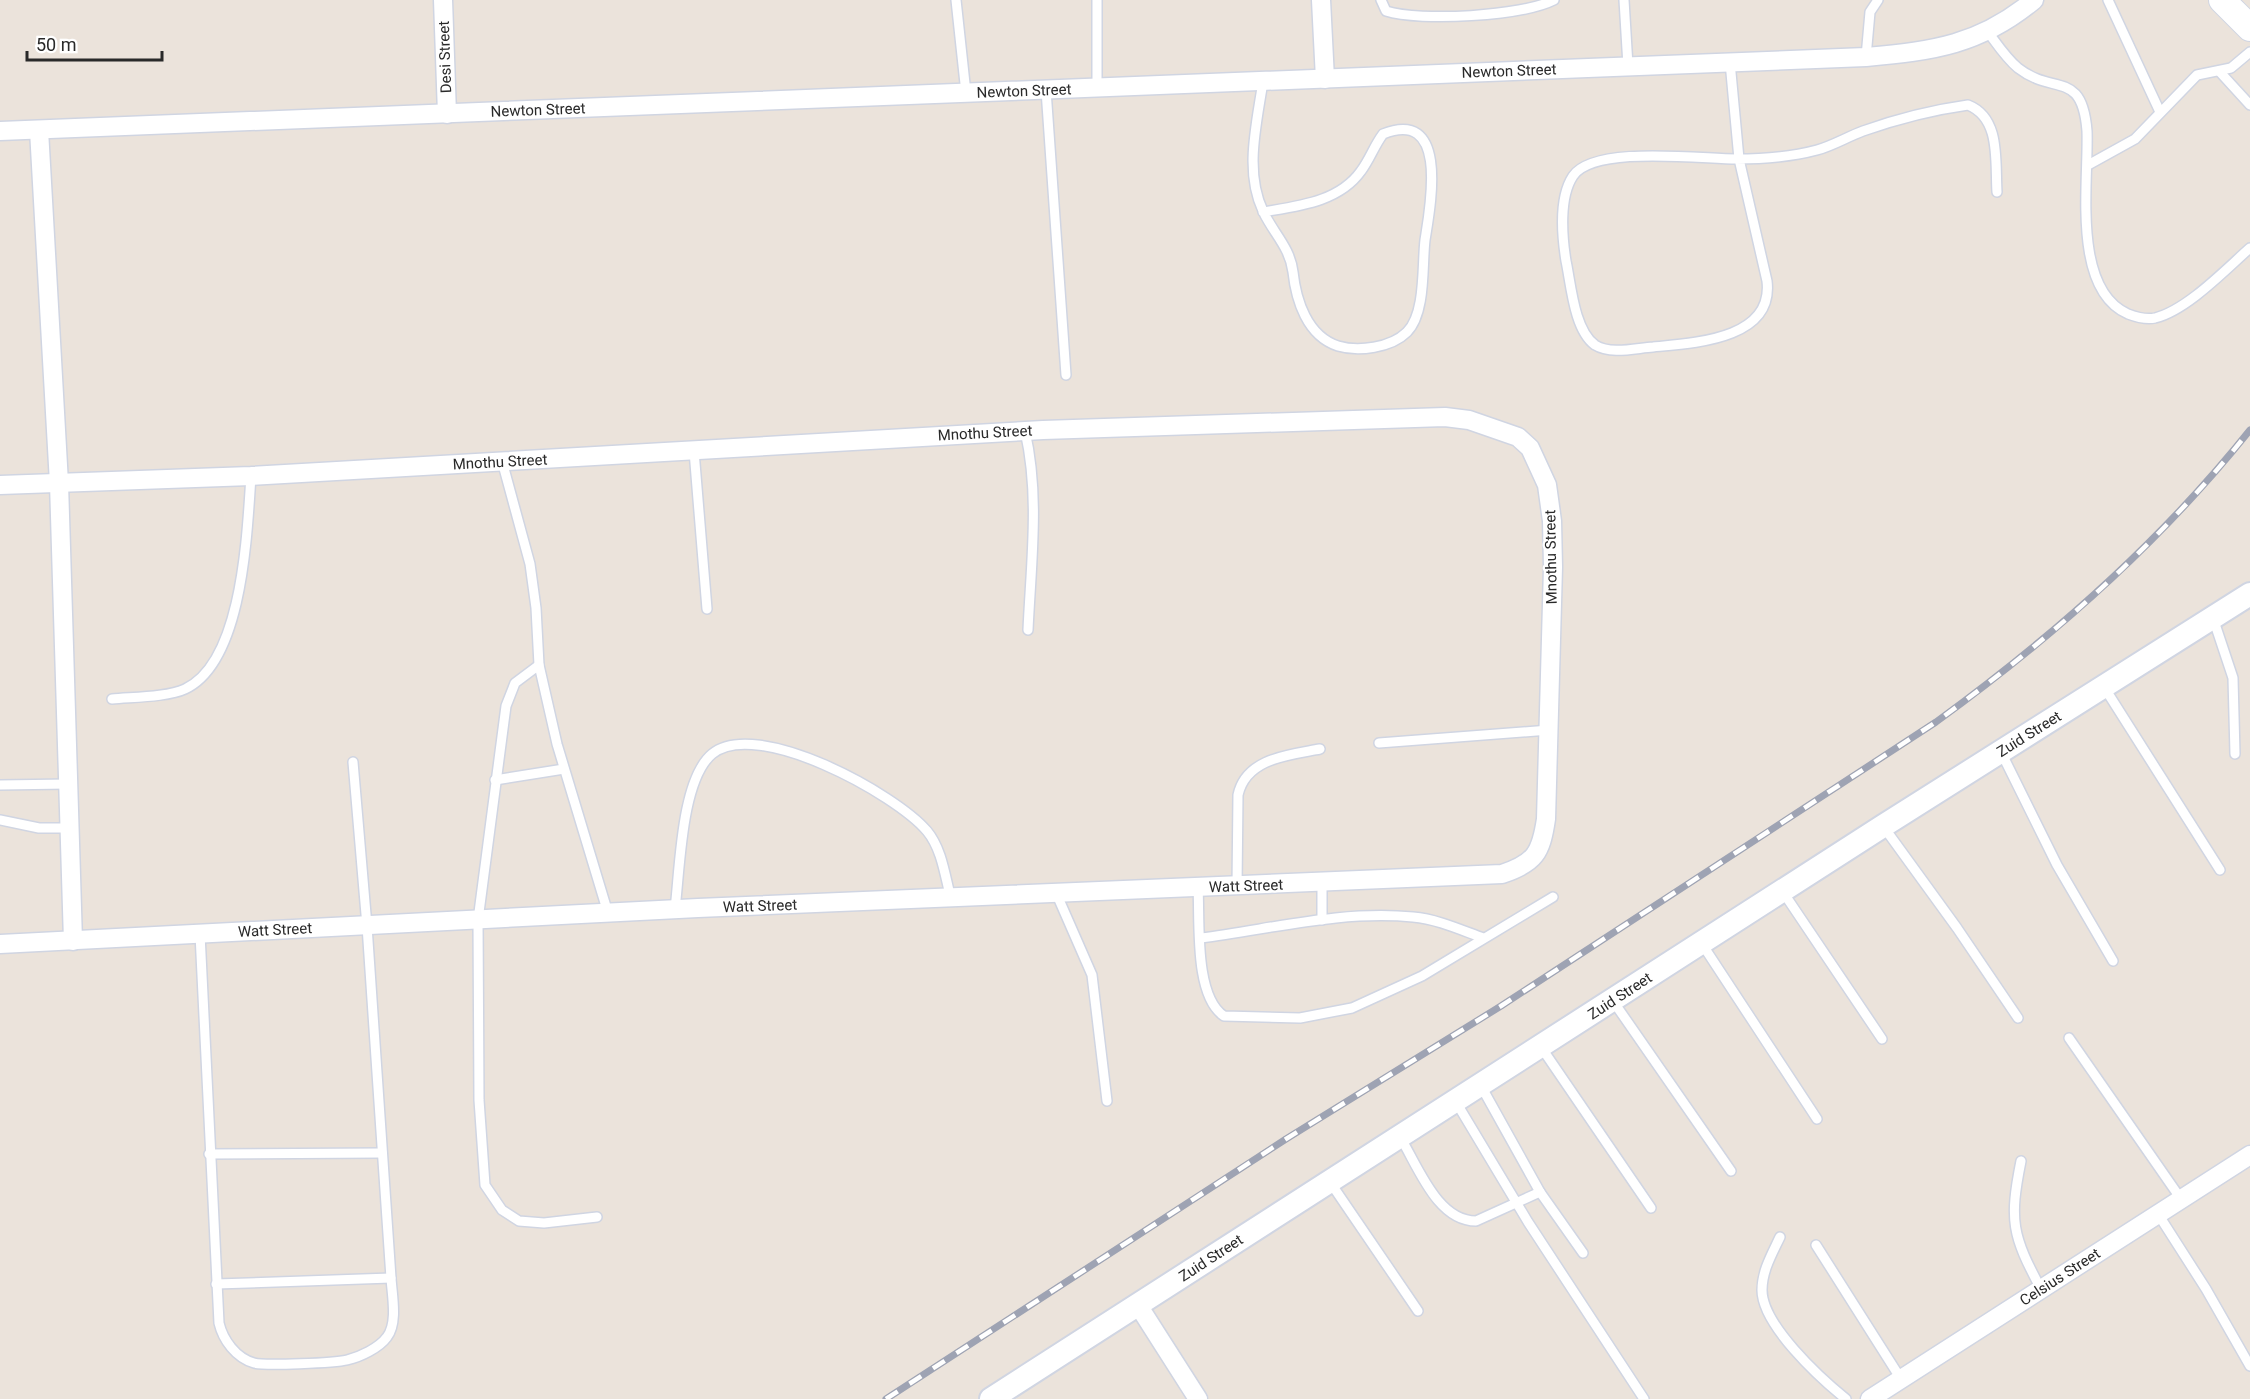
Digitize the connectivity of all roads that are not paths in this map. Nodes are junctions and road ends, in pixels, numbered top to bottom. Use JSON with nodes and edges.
{"nodes":[{"id":1,"x":443,"y":0,"type":"edge"},
{"id":2,"x":956,"y":0,"type":"edge"},
{"id":3,"x":1097,"y":0,"type":"edge"},
{"id":4,"x":1321,"y":0,"type":"edge"},
{"id":5,"x":1381,"y":0,"type":"edge"},
{"id":6,"x":1554,"y":0,"type":"edge"},
{"id":7,"x":1624,"y":0,"type":"edge"},
{"id":8,"x":1878,"y":0,"type":"edge"},
{"id":9,"x":2034,"y":0,"type":"edge"},
{"id":10,"x":2108,"y":0,"type":"edge"},
{"id":11,"x":2226,"y":2,"type":"edge"},
{"id":12,"x":2250,"y":28,"type":"edge"},
{"id":13,"x":1988,"y":32,"type":"junction"},
{"id":14,"x":2250,"y":52,"type":"edge"},
{"id":15,"x":1866,"y":57,"type":"junction"},
{"id":16,"x":1730,"y":62,"type":"junction"},
{"id":17,"x":1628,"y":66,"type":"junction"},
{"id":18,"x":2218,"y":71,"type":"junction"},
{"id":19,"x":1324,"y":79,"type":"junction"},
{"id":20,"x":1263,"y":81,"type":"junction"},
{"id":21,"x":1097,"y":88,"type":"junction"},
{"id":22,"x":1046,"y":90,"type":"junction"},
{"id":23,"x":966,"y":93,"type":"junction"},
{"id":24,"x":2250,"y":105,"type":"edge"},
{"id":25,"x":2160,"y":112,"type":"junction"},
{"id":26,"x":447,"y":114,"type":"junction"},
{"id":27,"x":39,"y":130,"type":"junction"},
{"id":28,"x":0,"y":131,"type":"edge"},
{"id":29,"x":1739,"y":159,"type":"junction"},
{"id":30,"x":2088,"y":165,"type":"junction"},
{"id":31,"x":1998,"y":192,"type":"dead end"},
{"id":32,"x":1263,"y":212,"type":"junction"},
{"id":33,"x":2250,"y":248,"type":"edge"},
{"id":34,"x":1066,"y":375,"type":"dead end"},
{"id":35,"x":1025,"y":431,"type":"junction"},
{"id":36,"x":694,"y":451,"type":"junction"},
{"id":37,"x":502,"y":461,"type":"junction"},
{"id":38,"x":251,"y":476,"type":"junction"},
{"id":39,"x":59,"y":483,"type":"junction"},
{"id":40,"x":0,"y":485,"type":"edge"},
{"id":41,"x":2250,"y":594,"type":"edge"},
{"id":42,"x":707,"y":609,"type":"dead end"},
{"id":43,"x":2213,"y":618,"type":"junction"},
{"id":44,"x":1028,"y":630,"type":"dead end"},
{"id":45,"x":539,"y":666,"type":"junction"},
{"id":46,"x":2104,"y":687,"type":"junction"},
{"id":47,"x":112,"y":699,"type":"dead end"},
{"id":48,"x":1549,"y":730,"type":"junction"},
{"id":49,"x":1379,"y":743,"type":"dead end"},
{"id":50,"x":1320,"y":749,"type":"dead end"},
{"id":51,"x":2001,"y":752,"type":"junction"},
{"id":52,"x":2235,"y":754,"type":"dead end"},
{"id":53,"x":353,"y":762,"type":"dead end"},
{"id":54,"x":564,"y":769,"type":"junction"},
{"id":55,"x":495,"y":780,"type":"junction"},
{"id":56,"x":68,"y":784,"type":"junction"},
{"id":57,"x":0,"y":785,"type":"edge"},
{"id":58,"x":0,"y":820,"type":"edge"},
{"id":59,"x":1883,"y":826,"type":"junction"},
{"id":60,"x":70,"y":828,"type":"junction"},
{"id":61,"x":1520,"y":868,"type":"joint"},
{"id":62,"x":2220,"y":870,"type":"dead end"},
{"id":63,"x":1323,"y":883,"type":"junction"},
{"id":64,"x":1237,"y":887,"type":"junction"},
{"id":65,"x":1197,"y":888,"type":"junction"},
{"id":66,"x":1782,"y":891,"type":"junction"},
{"id":67,"x":1057,"y":895,"type":"junction"},
{"id":68,"x":1553,"y":897,"type":"dead end"},
{"id":69,"x":951,"y":899,"type":"junction"},
{"id":70,"x":675,"y":909,"type":"junction"},
{"id":71,"x":608,"y":913,"type":"junction"},
{"id":72,"x":478,"y":920,"type":"junction"},
{"id":73,"x":1322,"y":920,"type":"junction"},
{"id":74,"x":367,"y":926,"type":"junction"},
{"id":75,"x":200,"y":934,"type":"junction"},
{"id":76,"x":1201,"y":938,"type":"junction"},
{"id":77,"x":1483,"y":938,"type":"junction"},
{"id":78,"x":73,"y":941,"type":"junction"},
{"id":79,"x":0,"y":944,"type":"edge"},
{"id":80,"x":1701,"y":944,"type":"junction"},
{"id":81,"x":2113,"y":961,"type":"dead end"},
{"id":82,"x":1613,"y":1001,"type":"junction"},
{"id":83,"x":2018,"y":1018,"type":"dead end"},
{"id":84,"x":2069,"y":1038,"type":"dead end"},
{"id":85,"x":1882,"y":1039,"type":"dead end"},
{"id":86,"x":1541,"y":1047,"type":"junction"},
{"id":87,"x":1481,"y":1086,"type":"junction"},
{"id":88,"x":1107,"y":1101,"type":"dead end"},
{"id":89,"x":1456,"y":1102,"type":"junction"},
{"id":90,"x":1817,"y":1119,"type":"dead end"},
{"id":91,"x":1400,"y":1137,"type":"junction"},
{"id":92,"x":382,"y":1153,"type":"junction"},
{"id":93,"x":209,"y":1154,"type":"junction"},
{"id":94,"x":2250,"y":1155,"type":"edge"},
{"id":95,"x":2021,"y":1161,"type":"dead end"},
{"id":96,"x":1731,"y":1171,"type":"dead end"},
{"id":97,"x":1330,"y":1182,"type":"junction"},
{"id":98,"x":1540,"y":1192,"type":"junction"},
{"id":99,"x":2181,"y":1199,"type":"junction"},
{"id":100,"x":1517,"y":1203,"type":"junction"},
{"id":101,"x":1651,"y":1208,"type":"dead end"},
{"id":102,"x":2158,"y":1214,"type":"junction"},
{"id":103,"x":597,"y":1217,"type":"dead end"},
{"id":104,"x":1780,"y":1237,"type":"dead end"},
{"id":105,"x":1816,"y":1245,"type":"dead end"},
{"id":106,"x":1583,"y":1253,"type":"dead end"},
{"id":107,"x":392,"y":1278,"type":"junction"},
{"id":108,"x":216,"y":1284,"type":"junction"},
{"id":109,"x":2042,"y":1289,"type":"junction"},
{"id":110,"x":1138,"y":1305,"type":"junction"},
{"id":111,"x":1418,"y":1311,"type":"dead end"},
{"id":112,"x":2250,"y":1366,"type":"edge"},
{"id":113,"x":1901,"y":1379,"type":"junction"},
{"id":114,"x":991,"y":1399,"type":"edge"},
{"id":115,"x":1198,"y":1399,"type":"edge"},
{"id":116,"x":1644,"y":1399,"type":"edge"},
{"id":117,"x":1846,"y":1399,"type":"edge"},
{"id":118,"x":1870,"y":1399,"type":"edge"}],
"edges":[{"from":1,"to":26,"type":"street","name":"Desi Street"},
{"from":2,"to":23,"type":"lane"},
{"from":3,"to":21,"type":"lane"},
{"from":4,"to":19,"type":"street"},
{"from":5,"to":6,"type":"lane"},
{"from":7,"to":17,"type":"lane"},
{"from":8,"to":15,"type":"lane"},
{"from":9,"to":13,"type":"street","name":"Newton Street"},
{"from":10,"to":25,"type":"lane"},
{"from":11,"to":12,"type":"main road"},
{"from":13,"to":15,"type":"street","name":"Newton Street"},
{"from":13,"to":30,"type":"lane"},
{"from":14,"to":18,"type":"lane"},
{"from":15,"to":16,"type":"street","name":"Newton Street"},
{"from":16,"to":17,"type":"street","name":"Newton Street"},
{"from":16,"to":29,"type":"lane"},
{"from":17,"to":19,"type":"street","name":"Newton Street"},
{"from":18,"to":24,"type":"lane"},
{"from":18,"to":25,"type":"lane"},
{"from":19,"to":20,"type":"street","name":"Newton Street"},
{"from":20,"to":21,"type":"street","name":"Newton Street"},
{"from":20,"to":32,"type":"lane"},
{"from":21,"to":22,"type":"street","name":"Newton Street"},
{"from":22,"to":23,"type":"street","name":"Newton Street"},
{"from":22,"to":34,"type":"lane"},
{"from":23,"to":26,"type":"street","name":"Newton Street"},
{"from":25,"to":30,"type":"lane"},
{"from":26,"to":27,"type":"street","name":"Newton Street"},
{"from":27,"to":28,"type":"street","name":"Newton Street"},
{"from":27,"to":39,"type":"street"},
{"from":29,"to":29,"type":"lane"},
{"from":29,"to":31,"type":"lane"},
{"from":30,"to":33,"type":"lane"},
{"from":32,"to":32,"type":"lane"},
{"from":35,"to":36,"type":"street","name":"Mnothu Street"},
{"from":35,"to":44,"type":"lane"},
{"from":35,"to":48,"type":"street","name":"Mnothu Street"},
{"from":36,"to":37,"type":"street","name":"Mnothu Street"},
{"from":36,"to":42,"type":"lane"},
{"from":37,"to":38,"type":"street","name":"Mnothu Street"},
{"from":37,"to":45,"type":"lane"},
{"from":38,"to":39,"type":"street","name":"Mnothu Street"},
{"from":38,"to":47,"type":"lane"},
{"from":39,"to":40,"type":"street","name":"Mnothu Street"},
{"from":39,"to":56,"type":"street"},
{"from":41,"to":43,"type":"street","name":"Zuid Street"},
{"from":43,"to":46,"type":"street","name":"Zuid Street"},
{"from":43,"to":52,"type":"lane"},
{"from":45,"to":54,"type":"lane"},
{"from":45,"to":55,"type":"lane"},
{"from":46,"to":51,"type":"street","name":"Zuid Street"},
{"from":46,"to":62,"type":"lane"},
{"from":48,"to":49,"type":"lane"},
{"from":48,"to":61,"type":"street","name":"Mnothu Street"},
{"from":50,"to":64,"type":"lane"},
{"from":51,"to":59,"type":"street","name":"Zuid Street"},
{"from":51,"to":81,"type":"lane"},
{"from":53,"to":74,"type":"lane"},
{"from":54,"to":55,"type":"lane"},
{"from":54,"to":71,"type":"lane"},
{"from":55,"to":72,"type":"lane"},
{"from":56,"to":57,"type":"lane"},
{"from":56,"to":60,"type":"street"},
{"from":58,"to":60,"type":"lane"},
{"from":59,"to":66,"type":"street","name":"Zuid Street"},
{"from":59,"to":83,"type":"lane"},
{"from":60,"to":78,"type":"street"},
{"from":61,"to":63,"type":"street","name":"Watt Street"},
{"from":63,"to":64,"type":"street","name":"Watt Street"},
{"from":63,"to":73,"type":"lane"},
{"from":64,"to":65,"type":"street","name":"Watt Street"},
{"from":65,"to":67,"type":"street","name":"Watt Street"},
{"from":65,"to":76,"type":"lane"},
{"from":66,"to":80,"type":"street","name":"Zuid Street"},
{"from":66,"to":85,"type":"lane"},
{"from":67,"to":69,"type":"street","name":"Watt Street"},
{"from":67,"to":88,"type":"lane"},
{"from":68,"to":77,"type":"lane"},
{"from":69,"to":70,"type":"street","name":"Watt Street"},
{"from":69,"to":70,"type":"lane"},
{"from":70,"to":71,"type":"street","name":"Watt Street"},
{"from":71,"to":72,"type":"street","name":"Watt Street"},
{"from":72,"to":74,"type":"street","name":"Watt Street"},
{"from":72,"to":103,"type":"lane"},
{"from":73,"to":76,"type":"lane"},
{"from":73,"to":77,"type":"lane"},
{"from":74,"to":75,"type":"street","name":"Watt Street"},
{"from":74,"to":92,"type":"lane"},
{"from":75,"to":78,"type":"street","name":"Watt Street"},
{"from":75,"to":93,"type":"lane"},
{"from":76,"to":77,"type":"lane"},
{"from":78,"to":79,"type":"street","name":"Watt Street"},
{"from":80,"to":82,"type":"street","name":"Zuid Street"},
{"from":80,"to":90,"type":"lane"},
{"from":82,"to":86,"type":"street","name":"Zuid Street"},
{"from":82,"to":96,"type":"lane"},
{"from":84,"to":99,"type":"lane"},
{"from":86,"to":87,"type":"street","name":"Zuid Street"},
{"from":86,"to":101,"type":"lane"},
{"from":87,"to":89,"type":"street","name":"Zuid Street"},
{"from":87,"to":98,"type":"lane"},
{"from":89,"to":91,"type":"street","name":"Zuid Street"},
{"from":89,"to":100,"type":"lane"},
{"from":91,"to":97,"type":"street","name":"Zuid Street"},
{"from":91,"to":100,"type":"lane"},
{"from":92,"to":93,"type":"lane"},
{"from":92,"to":107,"type":"lane"},
{"from":93,"to":108,"type":"lane"},
{"from":94,"to":99,"type":"street","name":"Celsius Street"},
{"from":95,"to":109,"type":"lane"},
{"from":97,"to":110,"type":"street","name":"Zuid Street"},
{"from":97,"to":111,"type":"lane"},
{"from":98,"to":100,"type":"lane"},
{"from":98,"to":106,"type":"lane"},
{"from":99,"to":102,"type":"street","name":"Celsius Street"},
{"from":100,"to":116,"type":"lane"},
{"from":102,"to":109,"type":"street","name":"Celsius Street"},
{"from":102,"to":112,"type":"lane"},
{"from":104,"to":117,"type":"lane"},
{"from":105,"to":113,"type":"lane"},
{"from":107,"to":108,"type":"lane"},
{"from":107,"to":108,"type":"lane"},
{"from":109,"to":113,"type":"street","name":"Celsius Street"},
{"from":110,"to":114,"type":"street","name":"Zuid Street"},
{"from":110,"to":115,"type":"street"},
{"from":113,"to":118,"type":"street","name":"Celsius Street"}]}
